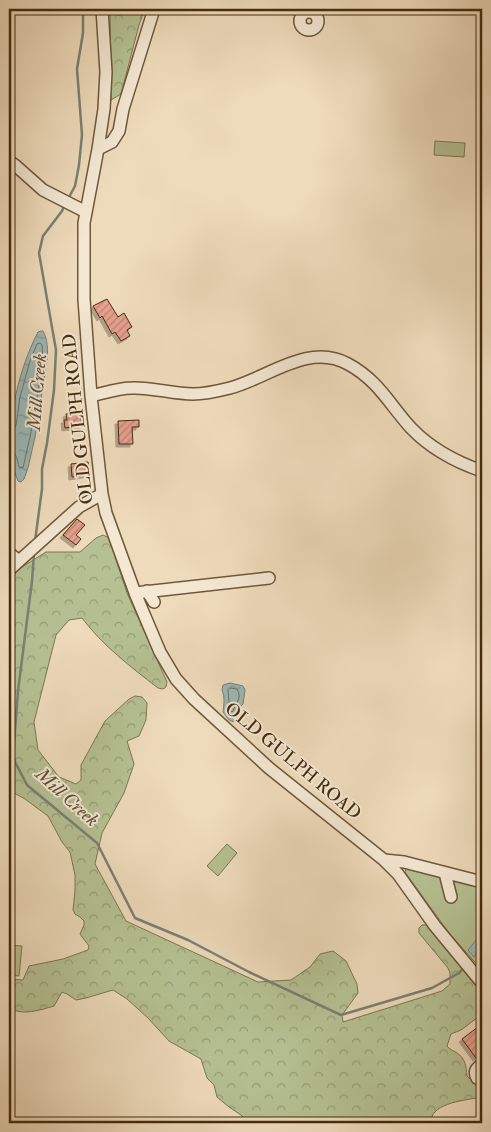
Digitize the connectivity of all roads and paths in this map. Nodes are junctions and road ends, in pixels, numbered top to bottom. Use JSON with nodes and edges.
{"nodes":[{"id":1,"x":102,"y":9,"type":"edge"},
{"id":2,"x":154,"y":9,"type":"edge"},
{"id":3,"x":98,"y":148,"type":"junction"},
{"id":4,"x":9,"y":161,"type":"edge"},
{"id":5,"x":86,"y":212,"type":"junction"},
{"id":6,"x":91,"y":396,"type":"junction"},
{"id":7,"x":482,"y":471,"type":"edge"},
{"id":8,"x":102,"y":494,"type":"junction"},
{"id":9,"x":9,"y":553,"type":"edge"},
{"id":10,"x":23,"y":558,"type":"junction"},
{"id":11,"x":9,"y":570,"type":"edge"},
{"id":12,"x":269,"y":578,"type":"dead end"},
{"id":13,"x":141,"y":592,"type":"junction"},
{"id":14,"x":154,"y":602,"type":"dead end"},
{"id":15,"x":384,"y":860,"type":"junction"},
{"id":16,"x":445,"y":873,"type":"junction"},
{"id":17,"x":482,"y":882,"type":"edge"},
{"id":18,"x":451,"y":897,"type":"dead end"},
{"id":19,"x":475,"y":972,"type":"edge"},
{"id":20,"x":482,"y":1064,"type":"edge"},
{"id":21,"x":482,"y":1081,"type":"edge"}],
"edges":[{"from":1,"to":3,"type":"street","name":"OLD GULPH ROAD"},
{"from":2,"to":3,"type":"street"},
{"from":3,"to":5,"type":"street","name":"OLD GULPH ROAD"},
{"from":4,"to":5,"type":"street"},
{"from":5,"to":6,"type":"street","name":"OLD GULPH ROAD"},
{"from":6,"to":7,"type":"street"},
{"from":6,"to":8,"type":"street","name":"OLD GULPH ROAD"},
{"from":8,"to":10,"type":"street"},
{"from":8,"to":13,"type":"street","name":"OLD GULPH ROAD"},
{"from":9,"to":10,"type":"street"},
{"from":10,"to":11,"type":"street"},
{"from":12,"to":13,"type":"street"},
{"from":13,"to":14,"type":"street"},
{"from":13,"to":15,"type":"street","name":"OLD GULPH ROAD"},
{"from":15,"to":16,"type":"street"},
{"from":15,"to":19,"type":"street","name":"OLD GULPH ROAD"},
{"from":16,"to":17,"type":"street"},
{"from":16,"to":18,"type":"street"},
{"from":20,"to":21,"type":"street"}]}
